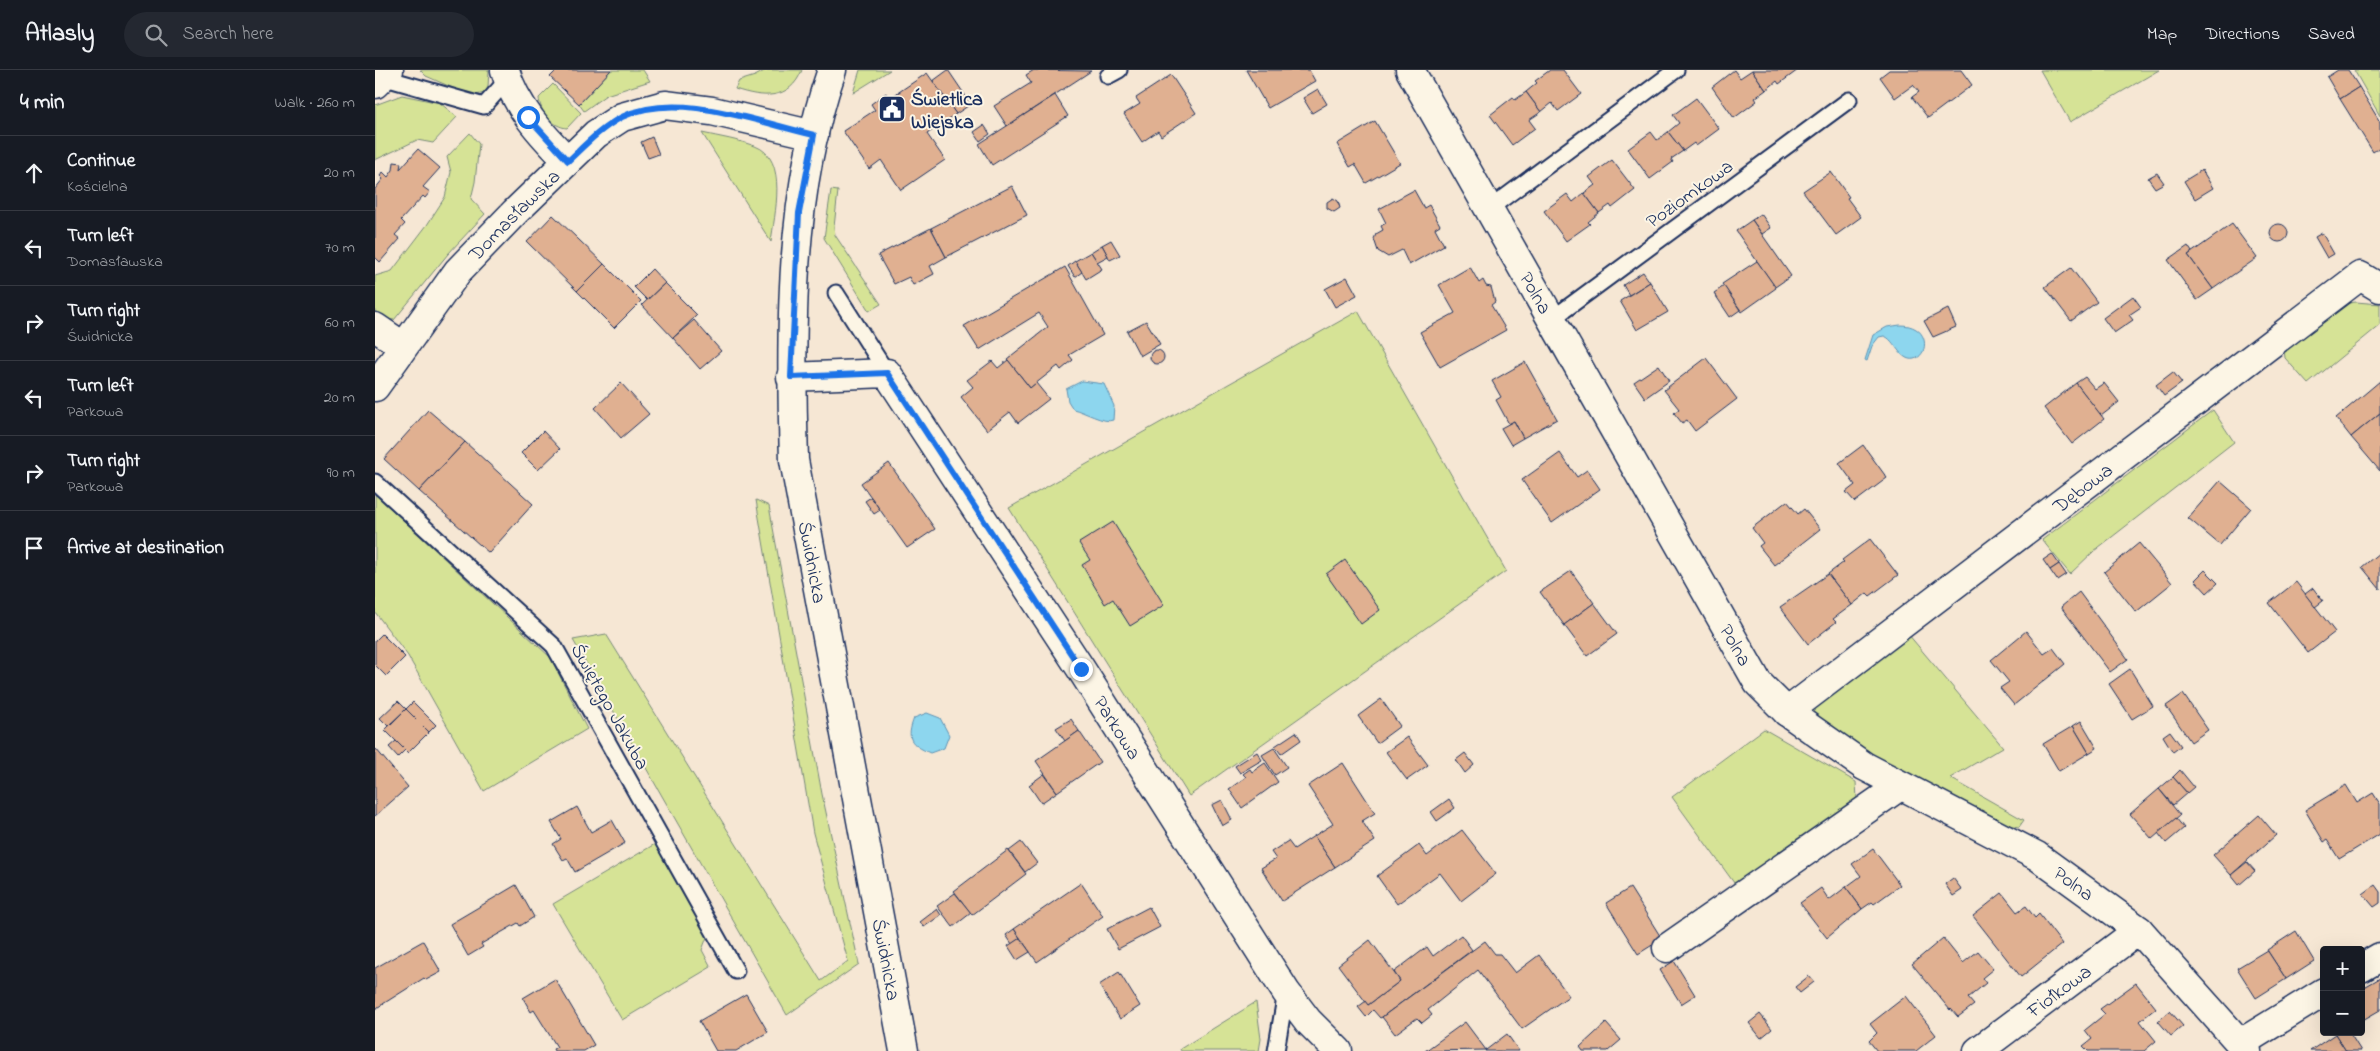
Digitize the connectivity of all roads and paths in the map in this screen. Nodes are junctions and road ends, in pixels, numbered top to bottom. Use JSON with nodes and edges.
{"nodes":[{"id":1,"x":832,"y":70,"type":"edge"},
{"id":2,"x":1410,"y":70,"type":"edge"},
{"id":3,"x":1676,"y":70,"type":"edge"},
{"id":4,"x":507,"y":75,"type":"edge"},
{"id":5,"x":382,"y":77,"type":"edge"},
{"id":6,"x":1849,"y":100,"type":"dead end"},
{"id":7,"x":814,"y":135,"type":"junction"},
{"id":8,"x":568,"y":161,"type":"junction"},
{"id":9,"x":1489,"y":209,"type":"junction"},
{"id":10,"x":2373,"y":279,"type":"edge"},
{"id":11,"x":837,"y":293,"type":"dead end"},
{"id":12,"x":1552,"y":319,"type":"junction"},
{"id":13,"x":375,"y":327,"type":"edge"},
{"id":14,"x":403,"y":346,"type":"junction"},
{"id":15,"x":887,"y":373,"type":"junction"},
{"id":16,"x":791,"y":377,"type":"junction"},
{"id":17,"x":375,"y":387,"type":"edge"},
{"id":18,"x":375,"y":482,"type":"edge"},
{"id":19,"x":1787,"y":712,"type":"junction"},
{"id":20,"x":1900,"y":786,"type":"junction"},
{"id":21,"x":2139,"y":930,"type":"junction"},
{"id":22,"x":1667,"y":948,"type":"dead end"},
{"id":23,"x":2380,"y":957,"type":"edge"},
{"id":24,"x":2365,"y":966,"type":"edge"},
{"id":25,"x":736,"y":971,"type":"dead end"},
{"id":26,"x":1286,"y":992,"type":"junction"},
{"id":27,"x":2320,"y":995,"type":"edge"},
{"id":28,"x":2244,"y":1047,"type":"edge"},
{"id":29,"x":904,"y":1051,"type":"edge"},
{"id":30,"x":1277,"y":1051,"type":"edge"},
{"id":31,"x":1338,"y":1051,"type":"edge"},
{"id":32,"x":1978,"y":1051,"type":"edge"}],
"edges":[{"from":1,"to":7,"type":"street","name":"Świdnicka"},
{"from":2,"to":9,"type":"street","name":"Polna"},
{"from":3,"to":9,"type":"lane"},
{"from":4,"to":5,"type":"lane"},
{"from":4,"to":8,"type":"street"},
{"from":6,"to":12,"type":"lane","name":"Poziomkowa"},
{"from":7,"to":8,"type":"street","name":"Domasławska"},
{"from":7,"to":16,"type":"street","name":"Świdnicka"},
{"from":8,"to":14,"type":"street","name":"Domasławska"},
{"from":9,"to":12,"type":"street","name":"Polna"},
{"from":10,"to":19,"type":"street","name":"Dębowa"},
{"from":11,"to":15,"type":"lane","name":"Parkowa"},
{"from":12,"to":19,"type":"street","name":"Polna"},
{"from":13,"to":14,"type":"street"},
{"from":14,"to":17,"type":"street","name":"Domasławska"},
{"from":15,"to":16,"type":"street"},
{"from":15,"to":26,"type":"street","name":"Parkowa"},
{"from":16,"to":29,"type":"street","name":"Świdnicka"},
{"from":18,"to":25,"type":"lane","name":"Świętego Jakuba"},
{"from":19,"to":20,"type":"street","name":"Polna"},
{"from":20,"to":21,"type":"street","name":"Polna"},
{"from":20,"to":22,"type":"street"},
{"from":21,"to":28,"type":"street","name":"Polna"},
{"from":21,"to":32,"type":"street","name":"Fiołkowa"},
{"from":23,"to":24,"type":"street"},
{"from":26,"to":30,"type":"lane"},
{"from":26,"to":31,"type":"street","name":"Parkowa"},
{"from":27,"to":28,"type":"street"}]}
